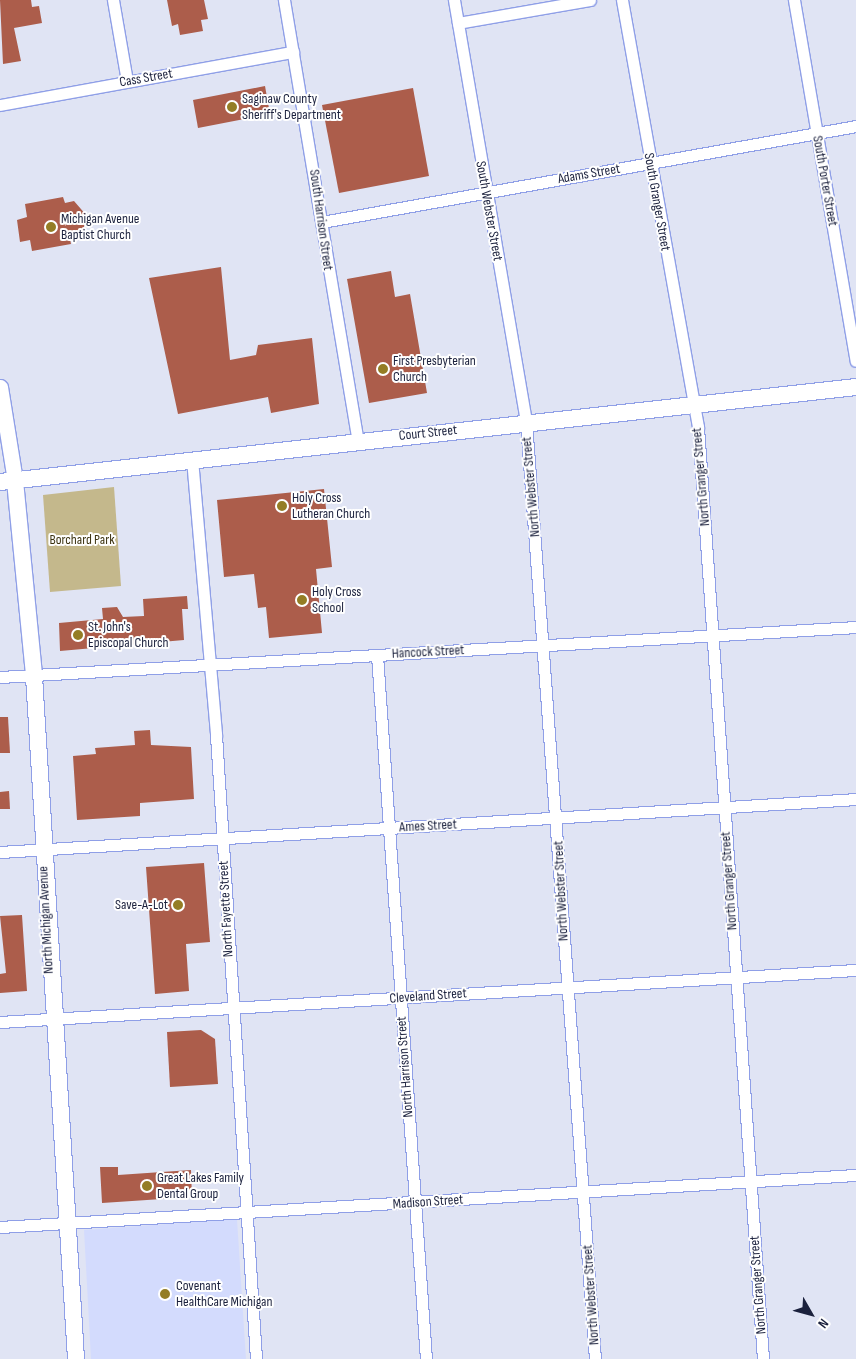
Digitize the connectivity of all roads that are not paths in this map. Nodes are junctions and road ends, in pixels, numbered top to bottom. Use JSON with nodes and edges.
{"nodes":[{"id":1,"x":113,"y":0,"type":"edge"},
{"id":2,"x":284,"y":0,"type":"edge"},
{"id":3,"x":454,"y":0,"type":"edge"},
{"id":4,"x":590,"y":0,"type":"edge"},
{"id":5,"x":622,"y":0,"type":"edge"},
{"id":6,"x":794,"y":0,"type":"edge"},
{"id":7,"x":458,"y":23,"type":"junction"},
{"id":8,"x":293,"y":52,"type":"junction"},
{"id":9,"x":127,"y":81,"type":"junction"},
{"id":10,"x":0,"y":105,"type":"edge"},
{"id":11,"x":856,"y":126,"type":"edge"},
{"id":12,"x":817,"y":134,"type":"junction"},
{"id":13,"x":650,"y":163,"type":"junction"},
{"id":14,"x":486,"y":192,"type":"junction"},
{"id":15,"x":322,"y":222,"type":"junction"},
{"id":16,"x":856,"y":362,"type":"edge"},
{"id":17,"x":0,"y":387,"type":"edge"},
{"id":18,"x":856,"y":387,"type":"edge"},
{"id":19,"x":691,"y":404,"type":"junction"},
{"id":20,"x":526,"y":422,"type":"junction"},
{"id":21,"x":358,"y":441,"type":"junction"},
{"id":22,"x":192,"y":459,"type":"junction"},
{"id":23,"x":7,"y":482,"type":"edge"},
{"id":24,"x":856,"y":627,"type":"edge"},
{"id":25,"x":712,"y":635,"type":"junction"},
{"id":26,"x":545,"y":646,"type":"junction"},
{"id":27,"x":377,"y":655,"type":"junction"},
{"id":28,"x":210,"y":666,"type":"junction"},
{"id":29,"x":34,"y":676,"type":"junction"},
{"id":30,"x":0,"y":677,"type":"edge"},
{"id":31,"x":856,"y":799,"type":"edge"},
{"id":32,"x":724,"y":806,"type":"junction"},
{"id":33,"x":557,"y":818,"type":"junction"},
{"id":34,"x":389,"y":828,"type":"junction"},
{"id":35,"x":222,"y":838,"type":"junction"},
{"id":36,"x":42,"y":850,"type":"junction"},
{"id":37,"x":0,"y":852,"type":"edge"},
{"id":38,"x":856,"y":970,"type":"edge"},
{"id":39,"x":736,"y":978,"type":"junction"},
{"id":40,"x":567,"y":986,"type":"junction"},
{"id":41,"x":400,"y":998,"type":"junction"},
{"id":42,"x":231,"y":1009,"type":"junction"},
{"id":43,"x":52,"y":1020,"type":"junction"},
{"id":44,"x":0,"y":1022,"type":"edge"},
{"id":45,"x":856,"y":1175,"type":"edge"},
{"id":46,"x":751,"y":1182,"type":"junction"},
{"id":47,"x":583,"y":1193,"type":"junction"},
{"id":48,"x":415,"y":1203,"type":"junction"},
{"id":49,"x":246,"y":1214,"type":"junction"},
{"id":50,"x":68,"y":1223,"type":"junction"},
{"id":51,"x":0,"y":1227,"type":"edge"},
{"id":52,"x":76,"y":1359,"type":"edge"},
{"id":53,"x":256,"y":1359,"type":"edge"},
{"id":54,"x":426,"y":1359,"type":"edge"},
{"id":55,"x":595,"y":1359,"type":"edge"},
{"id":56,"x":763,"y":1359,"type":"edge"}],
"edges":[{"from":1,"to":9,"type":"street"},
{"from":2,"to":8,"type":"street","name":"South Harrison Street"},
{"from":3,"to":7,"type":"street","name":"South Webster Street"},
{"from":4,"to":7,"type":"street"},
{"from":5,"to":13,"type":"street","name":"South Granger Street"},
{"from":6,"to":12,"type":"street","name":"South Porter Street"},
{"from":7,"to":14,"type":"street","name":"South Webster Street"},
{"from":8,"to":9,"type":"street","name":"Cass Street"},
{"from":8,"to":15,"type":"street","name":"South Harrison Street"},
{"from":9,"to":10,"type":"street","name":"Cass Street"},
{"from":11,"to":12,"type":"street","name":"Adams Street"},
{"from":12,"to":13,"type":"street","name":"Adams Street"},
{"from":12,"to":16,"type":"street","name":"South Porter Street"},
{"from":13,"to":14,"type":"street","name":"Adams Street"},
{"from":13,"to":19,"type":"street","name":"South Granger Street"},
{"from":14,"to":15,"type":"street","name":"Adams Street"},
{"from":14,"to":20,"type":"street","name":"South Webster Street"},
{"from":15,"to":21,"type":"street","name":"South Harrison Street"},
{"from":17,"to":23,"type":"street"},
{"from":18,"to":19,"type":"main road","name":"Court Street"},
{"from":19,"to":20,"type":"main road","name":"Court Street"},
{"from":19,"to":25,"type":"street","name":"North Granger Street"},
{"from":20,"to":21,"type":"main road","name":"Court Street"},
{"from":20,"to":26,"type":"street","name":"North Webster Street"},
{"from":21,"to":22,"type":"main road","name":"Court Street"},
{"from":22,"to":23,"type":"main road","name":"Court Street"},
{"from":22,"to":28,"type":"street","name":"North Fayette Street"},
{"from":23,"to":29,"type":"main road","name":"North Michigan Avenue"},
{"from":24,"to":25,"type":"street","name":"Hancock Street"},
{"from":25,"to":26,"type":"street","name":"Hancock Street"},
{"from":25,"to":32,"type":"street","name":"North Granger Street"},
{"from":26,"to":27,"type":"street","name":"Hancock Street"},
{"from":26,"to":33,"type":"street","name":"North Webster Street"},
{"from":27,"to":28,"type":"street","name":"Hancock Street"},
{"from":27,"to":34,"type":"street","name":"North Harrison Street"},
{"from":28,"to":29,"type":"street","name":"Hancock Street"},
{"from":28,"to":35,"type":"street","name":"North Fayette Street"},
{"from":29,"to":30,"type":"street","name":"Hancock Street"},
{"from":29,"to":36,"type":"main road","name":"North Michigan Avenue"},
{"from":31,"to":32,"type":"street","name":"Ames Street"},
{"from":32,"to":33,"type":"street","name":"Ames Street"},
{"from":32,"to":39,"type":"street","name":"North Granger Street"},
{"from":33,"to":34,"type":"street","name":"Ames Street"},
{"from":33,"to":40,"type":"street","name":"North Webster Street"},
{"from":34,"to":35,"type":"street","name":"Ames Street"},
{"from":34,"to":41,"type":"street","name":"North Harrison Street"},
{"from":35,"to":36,"type":"street","name":"Ames Street"},
{"from":35,"to":42,"type":"street","name":"North Fayette Street"},
{"from":36,"to":37,"type":"street","name":"Ames Street"},
{"from":36,"to":43,"type":"main road","name":"North Michigan Avenue"},
{"from":38,"to":39,"type":"street","name":"Cleveland Street"},
{"from":39,"to":40,"type":"street","name":"Cleveland Street"},
{"from":39,"to":46,"type":"street","name":"North Granger Street"},
{"from":40,"to":41,"type":"street","name":"Cleveland Street"},
{"from":40,"to":47,"type":"street","name":"North Webster Street"},
{"from":41,"to":42,"type":"street","name":"Cleveland Street"},
{"from":41,"to":48,"type":"street","name":"North Harrison Street"},
{"from":42,"to":43,"type":"street","name":"Cleveland Street"},
{"from":42,"to":49,"type":"street","name":"North Fayette Street"},
{"from":43,"to":44,"type":"street","name":"Cleveland Street"},
{"from":43,"to":50,"type":"main road","name":"North Michigan Avenue"},
{"from":45,"to":46,"type":"street","name":"Madison Street"},
{"from":46,"to":47,"type":"street","name":"Madison Street"},
{"from":46,"to":56,"type":"street","name":"North Granger Street"},
{"from":47,"to":48,"type":"street","name":"Madison Street"},
{"from":47,"to":55,"type":"street","name":"North Webster Street"},
{"from":48,"to":49,"type":"street","name":"Madison Street"},
{"from":48,"to":54,"type":"street","name":"North Harrison Street"},
{"from":49,"to":50,"type":"street","name":"Madison Street"},
{"from":49,"to":53,"type":"street","name":"North Fayette Street"},
{"from":50,"to":51,"type":"street","name":"Madison Street"},
{"from":50,"to":52,"type":"main road","name":"North Michigan Avenue"}]}
